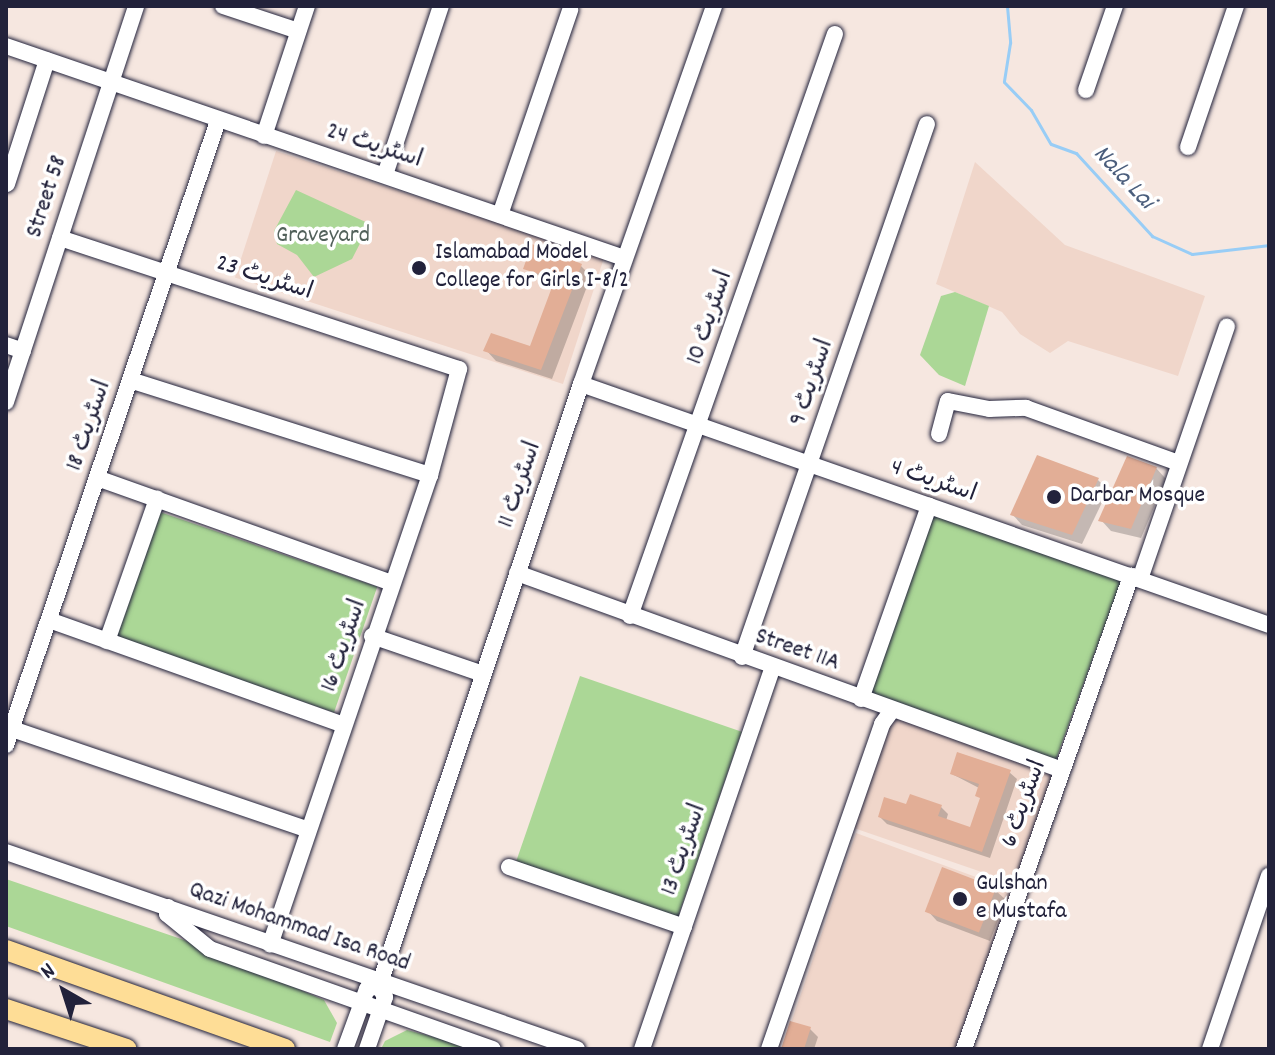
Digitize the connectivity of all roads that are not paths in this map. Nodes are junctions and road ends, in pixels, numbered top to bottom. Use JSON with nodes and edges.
{"nodes":[{"id":1,"x":136,"y":6,"type":"edge"},
{"id":2,"x":223,"y":6,"type":"edge"},
{"id":3,"x":307,"y":6,"type":"edge"},
{"id":4,"x":441,"y":6,"type":"edge"},
{"id":5,"x":714,"y":6,"type":"edge"},
{"id":6,"x":1115,"y":6,"type":"edge"},
{"id":7,"x":1236,"y":6,"type":"edge"},
{"id":8,"x":570,"y":10,"type":"dead end"},
{"id":9,"x":298,"y":31,"type":"junction"},
{"id":10,"x":835,"y":34,"type":"dead end"},
{"id":11,"x":6,"y":46,"type":"edge"},
{"id":12,"x":47,"y":60,"type":"junction"},
{"id":13,"x":110,"y":80,"type":"junction"},
{"id":14,"x":1086,"y":90,"type":"dead end"},
{"id":15,"x":218,"y":121,"type":"junction"},
{"id":16,"x":927,"y":124,"type":"dead end"},
{"id":17,"x":264,"y":136,"type":"junction"},
{"id":18,"x":1188,"y":147,"type":"dead end"},
{"id":19,"x":385,"y":175,"type":"junction"},
{"id":20,"x":7,"y":184,"type":"edge"},
{"id":21,"x":500,"y":215,"type":"junction"},
{"id":22,"x":60,"y":238,"type":"junction"},
{"id":23,"x":624,"y":258,"type":"junction"},
{"id":24,"x":168,"y":274,"type":"junction"},
{"id":25,"x":1227,"y":327,"type":"dead end"},
{"id":26,"x":6,"y":345,"type":"edge"},
{"id":27,"x":23,"y":351,"type":"junction"},
{"id":28,"x":454,"y":365,"type":"joint"},
{"id":29,"x":130,"y":380,"type":"junction"},
{"id":30,"x":581,"y":384,"type":"junction"},
{"id":31,"x":6,"y":402,"type":"edge"},
{"id":32,"x":699,"y":424,"type":"junction"},
{"id":33,"x":939,"y":434,"type":"dead end"},
{"id":34,"x":1179,"y":463,"type":"junction"},
{"id":35,"x":810,"y":465,"type":"junction"},
{"id":36,"x":430,"y":475,"type":"junction"},
{"id":37,"x":97,"y":478,"type":"junction"},
{"id":38,"x":157,"y":499,"type":"junction"},
{"id":39,"x":929,"y":506,"type":"junction"},
{"id":40,"x":517,"y":573,"type":"junction"},
{"id":41,"x":1135,"y":578,"type":"junction"},
{"id":42,"x":392,"y":583,"type":"junction"},
{"id":43,"x":630,"y":616,"type":"junction"},
{"id":44,"x":49,"y":620,"type":"junction"},
{"id":45,"x":1269,"y":625,"type":"edge"},
{"id":46,"x":372,"y":636,"type":"junction"},
{"id":47,"x":107,"y":641,"type":"junction"},
{"id":48,"x":742,"y":657,"type":"junction"},
{"id":49,"x":773,"y":667,"type":"junction"},
{"id":50,"x":483,"y":674,"type":"junction"},
{"id":51,"x":861,"y":699,"type":"junction"},
{"id":52,"x":892,"y":710,"type":"junction"},
{"id":53,"x":344,"y":725,"type":"junction"},
{"id":54,"x":12,"y":729,"type":"junction"},
{"id":55,"x":6,"y":745,"type":"edge"},
{"id":56,"x":1062,"y":770,"type":"junction"},
{"id":57,"x":308,"y":830,"type":"junction"},
{"id":58,"x":6,"y":852,"type":"edge"},
{"id":59,"x":509,"y":867,"type":"dead end"},
{"id":60,"x":1269,"y":876,"type":"edge"},
{"id":61,"x":168,"y":907,"type":"junction"},
{"id":62,"x":1261,"y":925,"type":"edge"},
{"id":63,"x":684,"y":927,"type":"junction"},
{"id":64,"x":270,"y":944,"type":"junction"},
{"id":65,"x":6,"y":948,"type":"edge"},
{"id":66,"x":380,"y":984,"type":"junction"},
{"id":67,"x":361,"y":1004,"type":"junction"},
{"id":68,"x":6,"y":1009,"type":"edge"},
{"id":69,"x":380,"y":1011,"type":"junction"},
{"id":70,"x":6,"y":1020,"type":"edge"},
{"id":71,"x":38,"y":1020,"type":"junction"},
{"id":72,"x":348,"y":1042,"type":"edge"},
{"id":73,"x":368,"y":1045,"type":"edge"},
{"id":74,"x":127,"y":1049,"type":"edge"},
{"id":75,"x":285,"y":1049,"type":"edge"},
{"id":76,"x":493,"y":1049,"type":"edge"},
{"id":77,"x":577,"y":1049,"type":"edge"},
{"id":78,"x":642,"y":1049,"type":"edge"},
{"id":79,"x":769,"y":1049,"type":"edge"},
{"id":80,"x":964,"y":1049,"type":"edge"},
{"id":81,"x":1210,"y":1049,"type":"edge"}],
"edges":[{"from":1,"to":13,"type":"street","name":"Street 58"},
{"from":2,"to":9,"type":"street"},
{"from":3,"to":9,"type":"street"},
{"from":4,"to":19,"type":"street"},
{"from":5,"to":23,"type":"street","name":"اسٹریٹ 11"},
{"from":6,"to":14,"type":"street"},
{"from":7,"to":18,"type":"street"},
{"from":8,"to":21,"type":"street"},
{"from":9,"to":17,"type":"street"},
{"from":10,"to":32,"type":"street","name":"اسٹریٹ 10"},
{"from":11,"to":12,"type":"street","name":"اسٹریٹ 24"},
{"from":12,"to":13,"type":"street","name":"اسٹریٹ 24"},
{"from":12,"to":20,"type":"street"},
{"from":13,"to":15,"type":"street","name":"اسٹریٹ 24"},
{"from":13,"to":22,"type":"street","name":"Street 58"},
{"from":15,"to":17,"type":"street","name":"اسٹریٹ 24"},
{"from":15,"to":24,"type":"street","name":"اسٹریٹ 18"},
{"from":16,"to":35,"type":"street","name":"اسٹریٹ 9"},
{"from":17,"to":19,"type":"street","name":"اسٹریٹ 24"},
{"from":19,"to":21,"type":"street","name":"اسٹریٹ 24"},
{"from":21,"to":23,"type":"street","name":"اسٹریٹ 24"},
{"from":22,"to":24,"type":"street","name":"اسٹریٹ 23"},
{"from":22,"to":27,"type":"street","name":"Street 58"},
{"from":23,"to":30,"type":"street","name":"اسٹریٹ 11"},
{"from":24,"to":28,"type":"street","name":"اسٹریٹ 23"},
{"from":24,"to":29,"type":"street","name":"اسٹریٹ 18"},
{"from":25,"to":34,"type":"street","name":"اسٹریٹ 6"},
{"from":26,"to":27,"type":"street"},
{"from":27,"to":31,"type":"street","name":"Street 58"},
{"from":28,"to":36,"type":"street","name":"اسٹریٹ 16"},
{"from":29,"to":36,"type":"street"},
{"from":29,"to":37,"type":"street","name":"اسٹریٹ 18"},
{"from":30,"to":32,"type":"street","name":"اسٹریٹ 4"},
{"from":30,"to":40,"type":"street","name":"اسٹریٹ 11"},
{"from":32,"to":35,"type":"street","name":"اسٹریٹ 4"},
{"from":32,"to":43,"type":"street","name":"اسٹریٹ 10"},
{"from":33,"to":34,"type":"street"},
{"from":34,"to":41,"type":"street","name":"اسٹریٹ 6"},
{"from":35,"to":39,"type":"street","name":"اسٹریٹ 4"},
{"from":35,"to":48,"type":"street","name":"اسٹریٹ 9"},
{"from":36,"to":42,"type":"street","name":"اسٹریٹ 16"},
{"from":37,"to":38,"type":"street"},
{"from":37,"to":44,"type":"street","name":"اسٹریٹ 18"},
{"from":38,"to":42,"type":"street"},
{"from":38,"to":47,"type":"street"},
{"from":39,"to":41,"type":"street","name":"اسٹریٹ 4"},
{"from":39,"to":51,"type":"street"},
{"from":40,"to":43,"type":"street","name":"Street 11A"},
{"from":40,"to":50,"type":"street","name":"اسٹریٹ 11"},
{"from":41,"to":45,"type":"street","name":"اسٹریٹ 4"},
{"from":41,"to":56,"type":"street","name":"اسٹریٹ 6"},
{"from":42,"to":46,"type":"street","name":"اسٹریٹ 16"},
{"from":43,"to":48,"type":"street","name":"Street 11A"},
{"from":44,"to":47,"type":"street"},
{"from":44,"to":54,"type":"street","name":"اسٹریٹ 18"},
{"from":46,"to":50,"type":"street"},
{"from":46,"to":53,"type":"street","name":"اسٹریٹ 16"},
{"from":47,"to":53,"type":"street"},
{"from":48,"to":49,"type":"street","name":"Street 11A"},
{"from":49,"to":51,"type":"street","name":"Street 11A"},
{"from":49,"to":63,"type":"street","name":"اسٹریٹ 13"},
{"from":50,"to":66,"type":"street","name":"اسٹریٹ 11"},
{"from":51,"to":52,"type":"street","name":"Street 11A"},
{"from":52,"to":56,"type":"street","name":"Street 11A"},
{"from":52,"to":79,"type":"street"},
{"from":53,"to":57,"type":"street","name":"اسٹریٹ 16"},
{"from":54,"to":55,"type":"street","name":"اسٹریٹ 18"},
{"from":54,"to":57,"type":"street"},
{"from":56,"to":80,"type":"street","name":"اسٹریٹ 6"},
{"from":57,"to":64,"type":"street","name":"اسٹریٹ 16"},
{"from":58,"to":61,"type":"street","name":"Qazi Mohammad Isa Road"},
{"from":59,"to":63,"type":"street"},
{"from":60,"to":62,"type":"street"},
{"from":61,"to":64,"type":"street","name":"Qazi Mohammad Isa Road"},
{"from":61,"to":67,"type":"street"},
{"from":62,"to":81,"type":"street"},
{"from":63,"to":78,"type":"street","name":"اسٹریٹ 13"},
{"from":64,"to":66,"type":"street","name":"Qazi Mohammad Isa Road"},
{"from":65,"to":75,"type":"main road"},
{"from":66,"to":67,"type":"street"},
{"from":66,"to":69,"type":"street"},
{"from":66,"to":77,"type":"street","name":"Qazi Mohammad Isa Road"},
{"from":67,"to":69,"type":"street"},
{"from":67,"to":72,"type":"street"},
{"from":68,"to":71,"type":"main road"},
{"from":69,"to":73,"type":"street"},
{"from":69,"to":76,"type":"street"},
{"from":70,"to":71,"type":"main road"},
{"from":71,"to":74,"type":"main road"}]}
